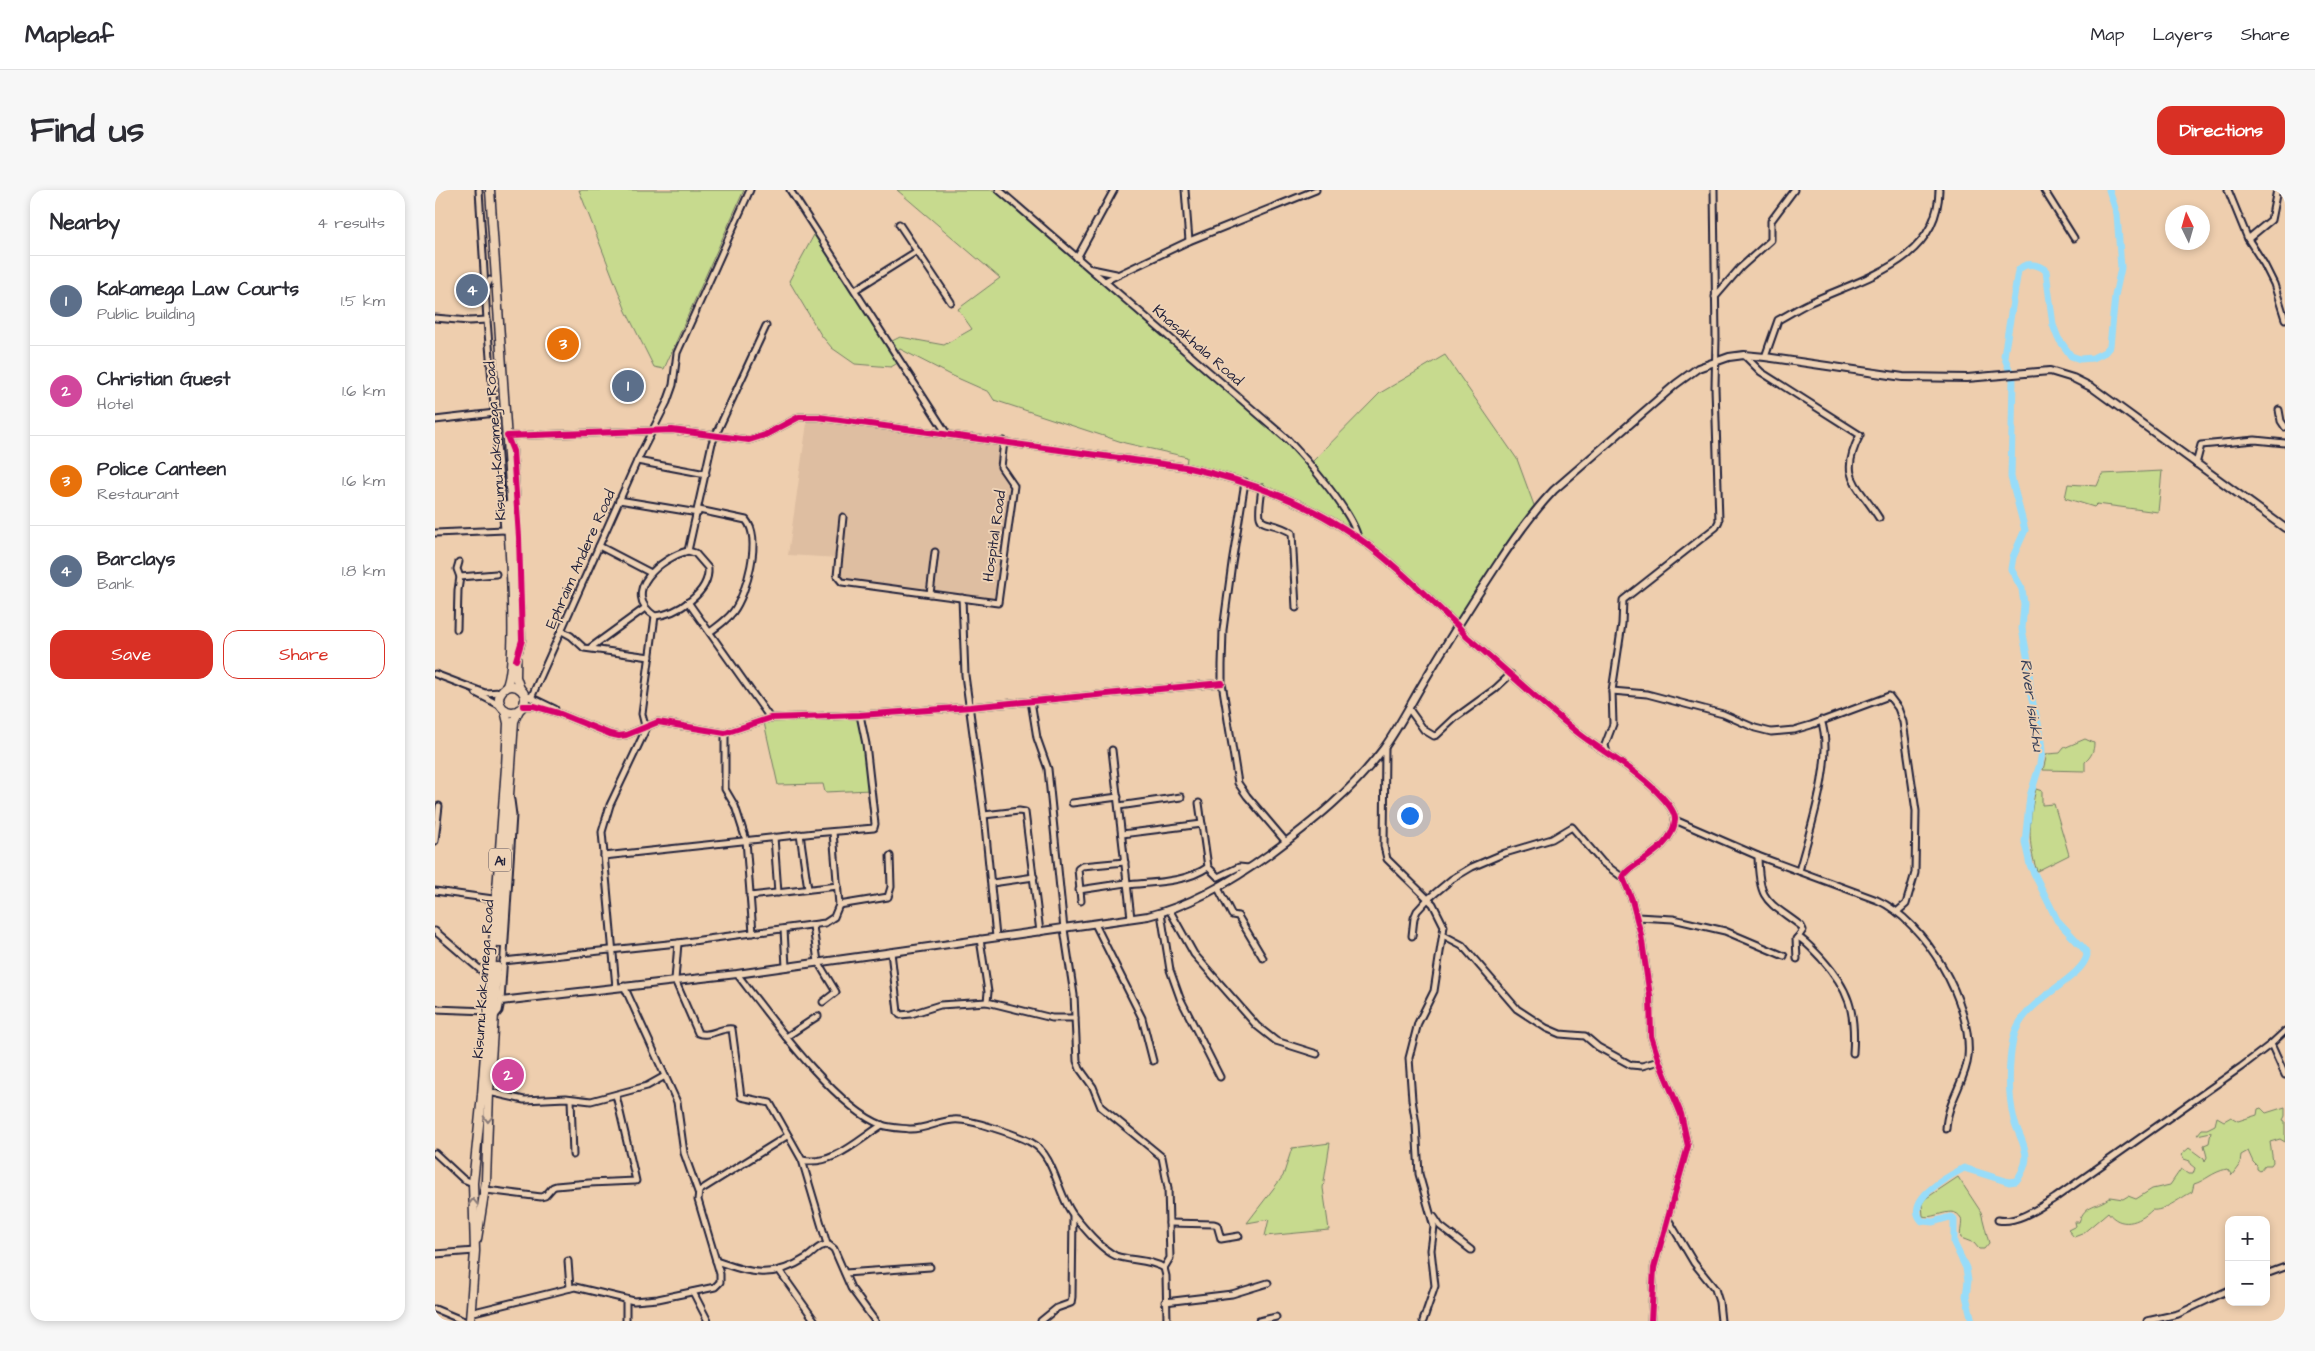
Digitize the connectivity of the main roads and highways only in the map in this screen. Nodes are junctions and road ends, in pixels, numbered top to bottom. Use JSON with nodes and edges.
{"nodes":[{"id":1,"x":484,"y":190,"type":"edge"},
{"id":2,"x":489,"y":190,"type":"edge"},
{"id":3,"x":2285,"y":528,"type":"edge"},
{"id":4,"x":504,"y":690,"type":"junction"},
{"id":5,"x":525,"y":694,"type":"junction"},
{"id":6,"x":503,"y":708,"type":"junction"},
{"id":7,"x":521,"y":708,"type":"junction"},
{"id":8,"x":501,"y":1001,"type":"road end"},
{"id":9,"x":491,"y":1013,"type":"junction"},
{"id":10,"x":473,"y":1171,"type":"junction"},
{"id":11,"x":487,"y":1172,"type":"junction"},
{"id":12,"x":475,"y":1251,"type":"junction"},
{"id":13,"x":470,"y":1317,"type":"edge"}],
"edges":[{"from":1,"to":4,"type":"highway","name":"Kisumu-Kakamega Road"},
{"from":2,"to":5,"type":"highway","name":"Kisumu-Kakamega Road"},
{"from":3,"to":8,"type":"main road"},
{"from":4,"to":5,"type":"highway"},
{"from":4,"to":6,"type":"highway"},
{"from":5,"to":7,"type":"highway"},
{"from":6,"to":7,"type":"highway"},
{"from":6,"to":9,"type":"highway","name":"Kisumu-Kakamega Road","number":"A1"},
{"from":7,"to":9,"type":"highway","name":"Kisumu-Kakamega Road","number":"A1"},
{"from":9,"to":10,"type":"highway","name":"Kisumu-Kakamega Road","number":"A1"},
{"from":9,"to":11,"type":"highway","name":"Kisumu-Kakamega Road","number":"A1","one_way":true},
{"from":10,"to":11,"type":"highway"},
{"from":12,"to":10,"type":"highway","name":"Kisumu-Kakamega Road","number":"A1","one_way":true},
{"from":11,"to":12,"type":"highway","name":"Kisumu-Kakamega Road","number":"A1"},
{"from":12,"to":13,"type":"highway","name":"Kisumu-Kakamega Road","number":"A1"}]}
